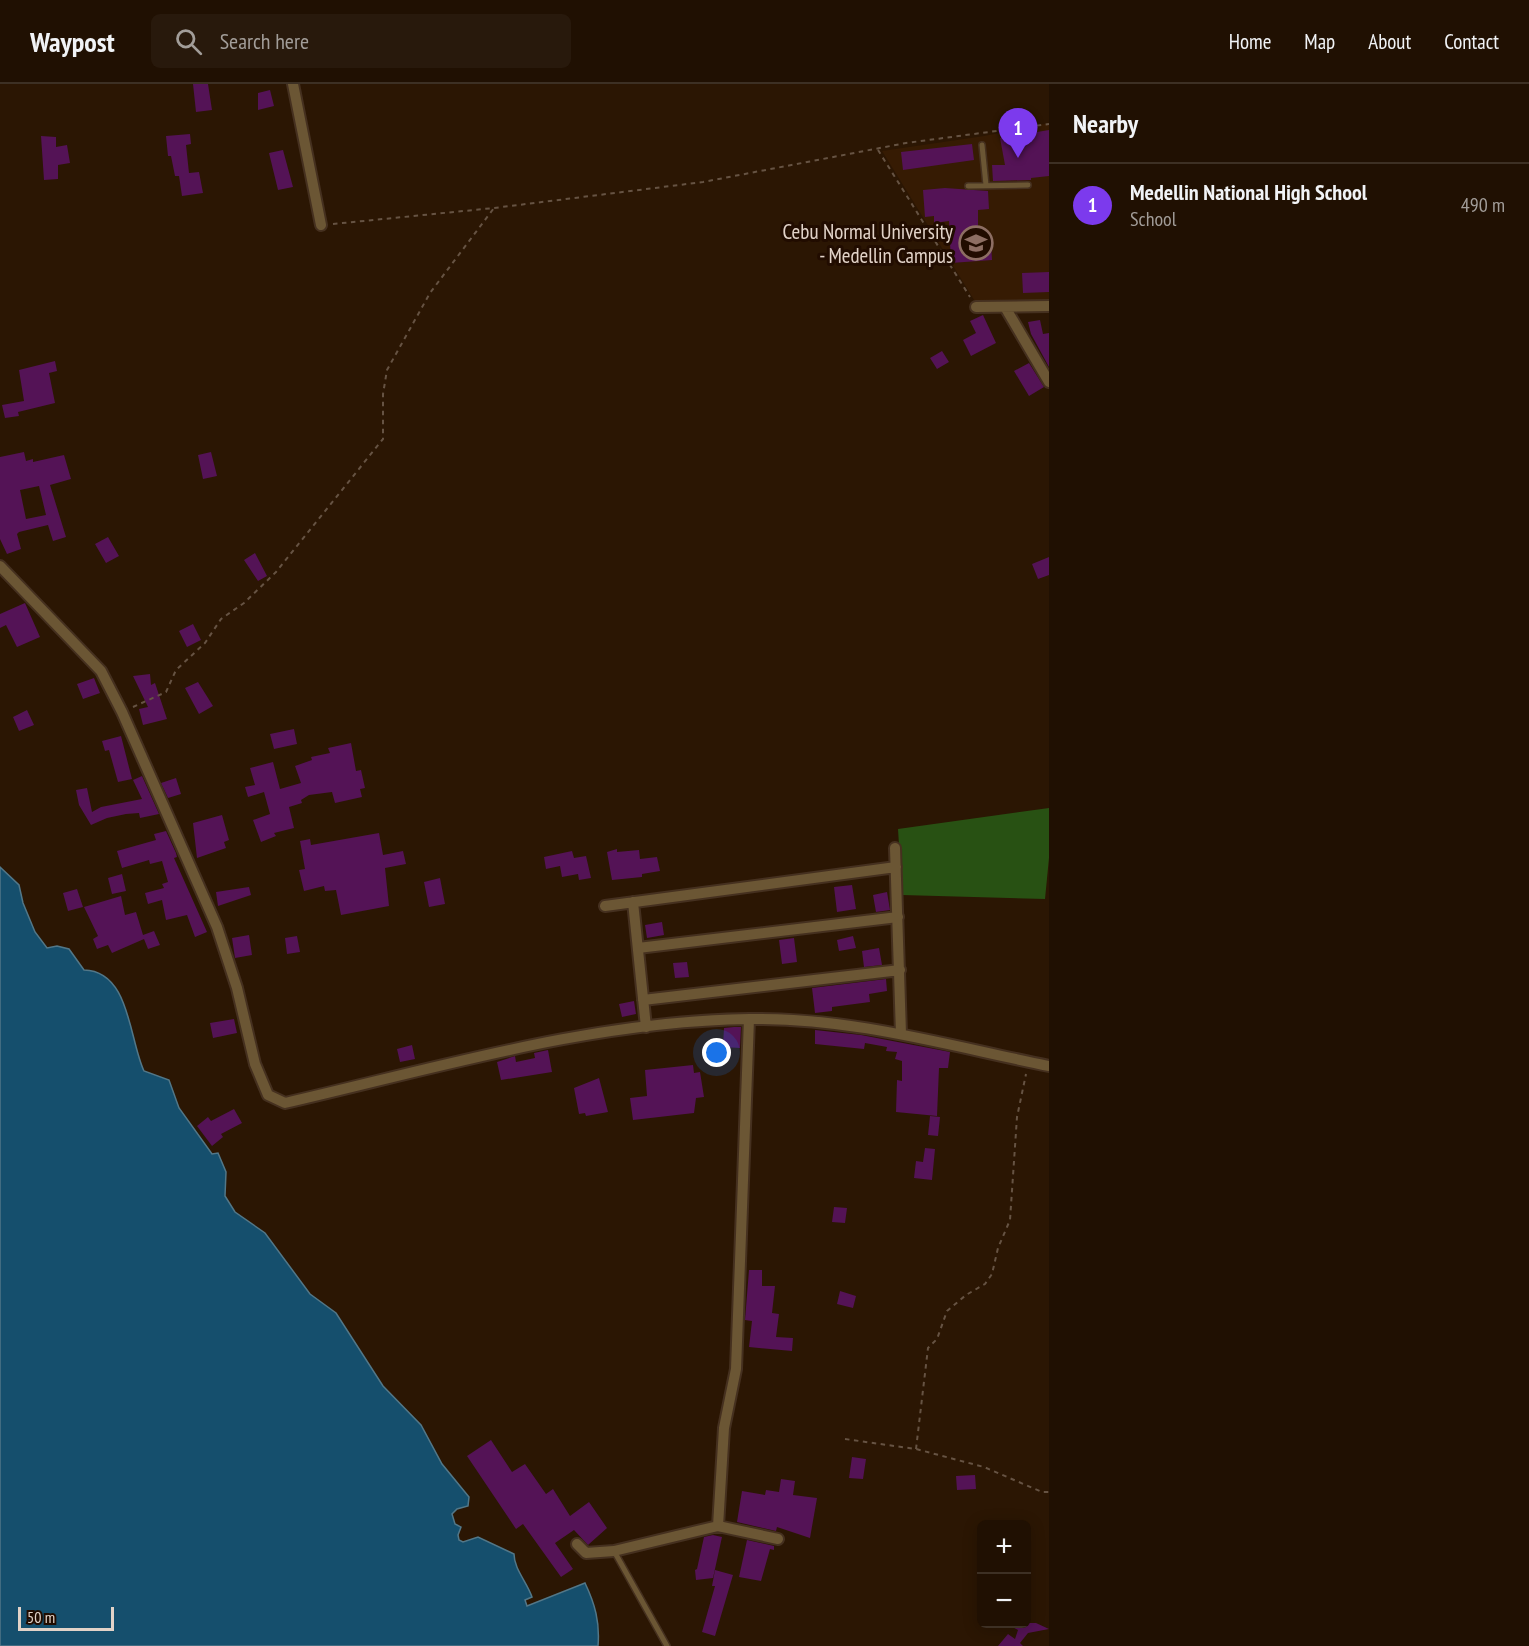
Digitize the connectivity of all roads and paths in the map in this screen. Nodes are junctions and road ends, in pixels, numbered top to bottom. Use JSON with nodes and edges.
{"nodes":[{"id":1,"x":293,"y":84,"type":"edge"},
{"id":2,"x":1049,"y":124,"type":"edge"},
{"id":3,"x":982,"y":145,"type":"dead end"},
{"id":4,"x":878,"y":150,"type":"junction"},
{"id":5,"x":986,"y":185,"type":"junction"},
{"id":6,"x":1028,"y":185,"type":"dead end"},
{"id":7,"x":968,"y":186,"type":"dead end"},
{"id":8,"x":494,"y":208,"type":"junction"},
{"id":9,"x":321,"y":225,"type":"joint"},
{"id":10,"x":1049,"y":306,"type":"edge"},
{"id":11,"x":976,"y":307,"type":"joint"},
{"id":12,"x":1005,"y":307,"type":"junction"},
{"id":13,"x":1049,"y":382,"type":"edge"},
{"id":14,"x":0,"y":566,"type":"edge"},
{"id":15,"x":122,"y":712,"type":"junction"},
{"id":16,"x":895,"y":848,"type":"dead end"},
{"id":17,"x":896,"y":867,"type":"junction"},
{"id":18,"x":633,"y":902,"type":"junction"},
{"id":19,"x":605,"y":906,"type":"dead end"},
{"id":20,"x":898,"y":917,"type":"junction"},
{"id":21,"x":638,"y":948,"type":"junction"},
{"id":22,"x":900,"y":970,"type":"junction"},
{"id":23,"x":643,"y":1000,"type":"junction"},
{"id":24,"x":749,"y":1018,"type":"junction"},
{"id":25,"x":646,"y":1027,"type":"junction"},
{"id":26,"x":902,"y":1034,"type":"junction"},
{"id":27,"x":1028,"y":1062,"type":"junction"},
{"id":28,"x":1049,"y":1066,"type":"edge"},
{"id":29,"x":845,"y":1438,"type":"dead end"},
{"id":30,"x":916,"y":1449,"type":"junction"},
{"id":31,"x":1049,"y":1492,"type":"edge"},
{"id":32,"x":718,"y":1526,"type":"junction"},
{"id":33,"x":778,"y":1539,"type":"dead end"},
{"id":34,"x":577,"y":1544,"type":"dead end"},
{"id":35,"x":614,"y":1551,"type":"junction"},
{"id":36,"x":667,"y":1646,"type":"edge"}],
"edges":[{"from":1,"to":9,"type":"street"},
{"from":2,"to":4,"type":"path"},
{"from":3,"to":5,"type":"lane"},
{"from":4,"to":8,"type":"path"},
{"from":4,"to":11,"type":"path"},
{"from":5,"to":6,"type":"lane"},
{"from":5,"to":7,"type":"lane"},
{"from":8,"to":9,"type":"path"},
{"from":8,"to":15,"type":"path"},
{"from":10,"to":12,"type":"street"},
{"from":11,"to":12,"type":"street"},
{"from":12,"to":13,"type":"street"},
{"from":14,"to":15,"type":"street"},
{"from":15,"to":25,"type":"street"},
{"from":16,"to":17,"type":"street"},
{"from":17,"to":18,"type":"street"},
{"from":17,"to":20,"type":"street"},
{"from":18,"to":19,"type":"street"},
{"from":18,"to":21,"type":"street"},
{"from":20,"to":21,"type":"street"},
{"from":20,"to":22,"type":"street"},
{"from":21,"to":23,"type":"street"},
{"from":22,"to":23,"type":"street"},
{"from":22,"to":26,"type":"street"},
{"from":23,"to":25,"type":"street"},
{"from":24,"to":25,"type":"street"},
{"from":24,"to":26,"type":"street"},
{"from":24,"to":32,"type":"street"},
{"from":26,"to":27,"type":"street"},
{"from":27,"to":28,"type":"street"},
{"from":27,"to":30,"type":"path"},
{"from":29,"to":30,"type":"path"},
{"from":30,"to":31,"type":"path"},
{"from":32,"to":33,"type":"street"},
{"from":32,"to":35,"type":"street"},
{"from":34,"to":35,"type":"street"},
{"from":35,"to":36,"type":"lane"}]}
